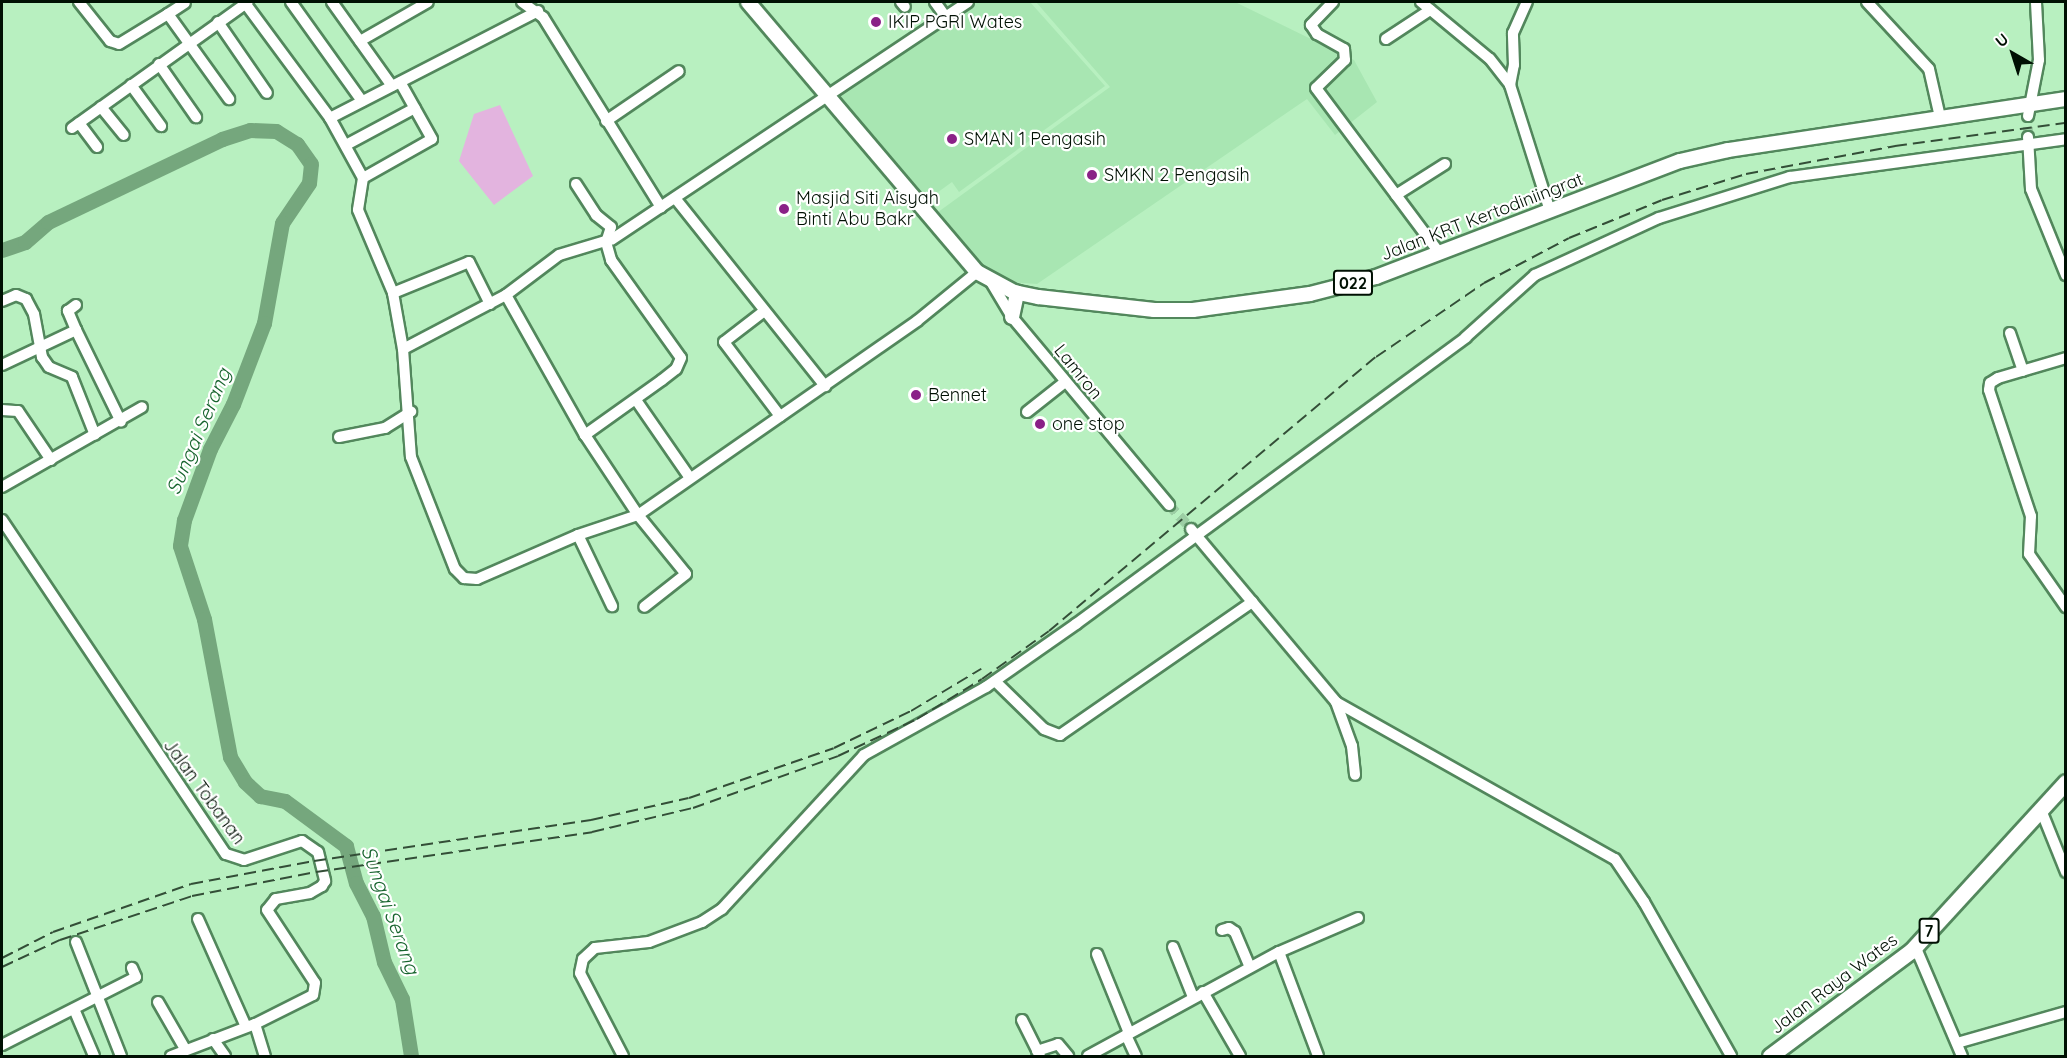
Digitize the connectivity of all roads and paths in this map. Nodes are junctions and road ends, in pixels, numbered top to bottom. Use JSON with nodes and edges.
{"nodes":[{"id":1,"x":78,"y":2,"type":"edge"},
{"id":2,"x":185,"y":2,"type":"edge"},
{"id":3,"x":247,"y":2,"type":"edge"},
{"id":4,"x":291,"y":2,"type":"edge"},
{"id":5,"x":332,"y":2,"type":"edge"},
{"id":6,"x":428,"y":2,"type":"edge"},
{"id":7,"x":522,"y":2,"type":"edge"},
{"id":8,"x":748,"y":2,"type":"edge"},
{"id":9,"x":935,"y":2,"type":"edge"},
{"id":10,"x":968,"y":2,"type":"edge"},
{"id":11,"x":1333,"y":2,"type":"edge"},
{"id":12,"x":1421,"y":2,"type":"edge"},
{"id":13,"x":1527,"y":2,"type":"edge"},
{"id":14,"x":1867,"y":2,"type":"edge"},
{"id":15,"x":2036,"y":2,"type":"edge"},
{"id":16,"x":1430,"y":10,"type":"junction"},
{"id":17,"x":538,"y":11,"type":"junction"},
{"id":18,"x":168,"y":15,"type":"junction"},
{"id":19,"x":946,"y":17,"type":"junction"},
{"id":20,"x":218,"y":22,"type":"junction"},
{"id":21,"x":1386,"y":39,"type":"dead end"},
{"id":22,"x":360,"y":41,"type":"junction"},
{"id":23,"x":188,"y":43,"type":"junction"},
{"id":24,"x":159,"y":64,"type":"junction"},
{"id":25,"x":679,"y":71,"type":"dead end"},
{"id":26,"x":396,"y":84,"type":"junction"},
{"id":27,"x":131,"y":85,"type":"junction"},
{"id":28,"x":1510,"y":85,"type":"junction"},
{"id":29,"x":267,"y":93,"type":"dead end"},
{"id":30,"x":830,"y":96,"type":"junction"},
{"id":31,"x":229,"y":99,"type":"dead end"},
{"id":32,"x":2066,"y":99,"type":"edge"},
{"id":33,"x":362,"y":101,"type":"junction"},
{"id":34,"x":101,"y":107,"type":"junction"},
{"id":35,"x":415,"y":108,"type":"junction"},
{"id":36,"x":2029,"y":110,"type":"junction"},
{"id":37,"x":196,"y":117,"type":"dead end"},
{"id":38,"x":1940,"y":117,"type":"junction"},
{"id":39,"x":330,"y":118,"type":"junction"},
{"id":40,"x":606,"y":121,"type":"junction"},
{"id":41,"x":161,"y":126,"type":"dead end"},
{"id":42,"x":124,"y":135,"type":"dead end"},
{"id":43,"x":2066,"y":139,"type":"edge"},
{"id":44,"x":2028,"y":140,"type":"junction"},
{"id":45,"x":346,"y":145,"type":"junction"},
{"id":46,"x":97,"y":147,"type":"dead end"},
{"id":47,"x":1445,"y":164,"type":"dead end"},
{"id":48,"x":363,"y":178,"type":"junction"},
{"id":49,"x":576,"y":184,"type":"dead end"},
{"id":50,"x":1396,"y":195,"type":"junction"},
{"id":51,"x":675,"y":198,"type":"junction"},
{"id":52,"x":662,"y":207,"type":"junction"},
{"id":53,"x":1550,"y":211,"type":"junction"},
{"id":54,"x":606,"y":242,"type":"junction"},
{"id":55,"x":1440,"y":254,"type":"junction"},
{"id":56,"x":976,"y":272,"type":"junction"},
{"id":57,"x":2066,"y":275,"type":"edge"},
{"id":58,"x":991,"y":282,"type":"junction"},
{"id":59,"x":393,"y":293,"type":"junction"},
{"id":60,"x":1017,"y":293,"type":"junction"},
{"id":61,"x":506,"y":296,"type":"junction"},
{"id":62,"x":2,"y":301,"type":"edge"},
{"id":63,"x":490,"y":304,"type":"junction"},
{"id":64,"x":76,"y":305,"type":"dead end"},
{"id":65,"x":764,"y":312,"type":"junction"},
{"id":66,"x":1012,"y":317,"type":"junction"},
{"id":67,"x":76,"y":330,"type":"junction"},
{"id":68,"x":2010,"y":333,"type":"dead end"},
{"id":69,"x":403,"y":349,"type":"junction"},
{"id":70,"x":39,"y":350,"type":"junction"},
{"id":71,"x":2066,"y":358,"type":"edge"},
{"id":72,"x":2,"y":365,"type":"edge"},
{"id":73,"x":2023,"y":370,"type":"junction"},
{"id":74,"x":1065,"y":382,"type":"junction"},
{"id":75,"x":825,"y":386,"type":"junction"},
{"id":76,"x":636,"y":400,"type":"junction"},
{"id":77,"x":142,"y":407,"type":"dead end"},
{"id":78,"x":2,"y":410,"type":"edge"},
{"id":79,"x":411,"y":412,"type":"junction"},
{"id":80,"x":1027,"y":412,"type":"dead end"},
{"id":81,"x":780,"y":416,"type":"junction"},
{"id":82,"x":122,"y":422,"type":"junction"},
{"id":83,"x":95,"y":435,"type":"junction"},
{"id":84,"x":585,"y":435,"type":"junction"},
{"id":85,"x":339,"y":437,"type":"dead end"},
{"id":86,"x":51,"y":460,"type":"junction"},
{"id":87,"x":690,"y":478,"type":"junction"},
{"id":88,"x":2,"y":487,"type":"edge"},
{"id":89,"x":1169,"y":505,"type":"tunnel mouth"},
{"id":90,"x":638,"y":515,"type":"junction"},
{"id":91,"x":2,"y":520,"type":"edge"},
{"id":92,"x":1194,"y":533,"type":"junction"},
{"id":93,"x":579,"y":535,"type":"junction"},
{"id":94,"x":1252,"y":602,"type":"junction"},
{"id":95,"x":612,"y":606,"type":"dead end"},
{"id":96,"x":644,"y":607,"type":"dead end"},
{"id":97,"x":2066,"y":608,"type":"edge"},
{"id":98,"x":995,"y":681,"type":"junction"},
{"id":99,"x":1336,"y":702,"type":"junction"},
{"id":100,"x":1355,"y":775,"type":"dead end"},
{"id":101,"x":2066,"y":782,"type":"edge"},
{"id":102,"x":2041,"y":810,"type":"junction"},
{"id":103,"x":2066,"y":872,"type":"edge"},
{"id":104,"x":1358,"y":918,"type":"dead end"},
{"id":105,"x":198,"y":919,"type":"dead end"},
{"id":106,"x":1221,"y":930,"type":"dead end"},
{"id":107,"x":76,"y":942,"type":"dead end"},
{"id":108,"x":1915,"y":946,"type":"junction"},
{"id":109,"x":1173,"y":947,"type":"dead end"},
{"id":110,"x":1279,"y":952,"type":"junction"},
{"id":111,"x":1097,"y":954,"type":"dead end"},
{"id":112,"x":132,"y":968,"type":"dead end"},
{"id":113,"x":1250,"y":968,"type":"junction"},
{"id":114,"x":1198,"y":995,"type":"junction"},
{"id":115,"x":96,"y":998,"type":"junction"},
{"id":116,"x":158,"y":1002,"type":"dead end"},
{"id":117,"x":74,"y":1009,"type":"junction"},
{"id":118,"x":2066,"y":1012,"type":"edge"},
{"id":119,"x":1022,"y":1020,"type":"dead end"},
{"id":120,"x":250,"y":1026,"type":"junction"},
{"id":121,"x":1128,"y":1034,"type":"junction"},
{"id":122,"x":213,"y":1039,"type":"junction"},
{"id":123,"x":1957,"y":1043,"type":"junction"},
{"id":124,"x":2,"y":1045,"type":"edge"},
{"id":125,"x":185,"y":1049,"type":"junction"},
{"id":126,"x":1039,"y":1054,"type":"edge"},
{"id":127,"x":94,"y":1056,"type":"edge"},
{"id":128,"x":121,"y":1056,"type":"edge"},
{"id":129,"x":171,"y":1056,"type":"edge"},
{"id":130,"x":225,"y":1056,"type":"edge"},
{"id":131,"x":265,"y":1056,"type":"edge"},
{"id":132,"x":623,"y":1056,"type":"edge"},
{"id":133,"x":1068,"y":1056,"type":"edge"},
{"id":134,"x":1088,"y":1056,"type":"edge"},
{"id":135,"x":1136,"y":1056,"type":"edge"},
{"id":136,"x":1240,"y":1056,"type":"edge"},
{"id":137,"x":1318,"y":1056,"type":"edge"},
{"id":138,"x":1731,"y":1056,"type":"edge"},
{"id":139,"x":1770,"y":1056,"type":"edge"},
{"id":140,"x":1962,"y":1056,"type":"edge"}],
"edges":[{"from":1,"to":18,"type":"street"},
{"from":2,"to":18,"type":"street"},
{"from":3,"to":20,"type":"street"},
{"from":3,"to":39,"type":"street"},
{"from":4,"to":33,"type":"street"},
{"from":5,"to":22,"type":"street"},
{"from":6,"to":22,"type":"street"},
{"from":7,"to":17,"type":"street"},
{"from":8,"to":30,"type":"main road","name":"Jalan KRT Kertodiniingrat","number":"022"},
{"from":9,"to":19,"type":"street"},
{"from":10,"to":19,"type":"street"},
{"from":11,"to":50,"type":"street"},
{"from":12,"to":16,"type":"street"},
{"from":13,"to":28,"type":"street"},
{"from":14,"to":38,"type":"street"},
{"from":15,"to":36,"type":"street"},
{"from":16,"to":21,"type":"street"},
{"from":16,"to":28,"type":"street"},
{"from":17,"to":26,"type":"street"},
{"from":17,"to":40,"type":"street"},
{"from":18,"to":23,"type":"street"},
{"from":19,"to":30,"type":"street"},
{"from":20,"to":23,"type":"street"},
{"from":20,"to":29,"type":"street"},
{"from":22,"to":26,"type":"street"},
{"from":23,"to":24,"type":"street"},
{"from":23,"to":31,"type":"street"},
{"from":24,"to":27,"type":"street"},
{"from":24,"to":37,"type":"street"},
{"from":25,"to":40,"type":"street"},
{"from":26,"to":33,"type":"street"},
{"from":26,"to":35,"type":"street"},
{"from":27,"to":34,"type":"street"},
{"from":27,"to":41,"type":"street"},
{"from":28,"to":53,"type":"street"},
{"from":30,"to":51,"type":"street"},
{"from":30,"to":56,"type":"main road","name":"Jalan KRT Kertodiniingrat","number":"022"},
{"from":32,"to":36,"type":"main road","name":"Jalan KRT Kertodiniingrat","number":"022"},
{"from":33,"to":39,"type":"street"},
{"from":34,"to":42,"type":"street"},
{"from":34,"to":46,"type":"street"},
{"from":35,"to":45,"type":"street"},
{"from":35,"to":48,"type":"street"},
{"from":36,"to":38,"type":"main road","name":"Jalan KRT Kertodiniingrat","number":"022"},
{"from":38,"to":53,"type":"main road","name":"Jalan KRT Kertodiniingrat","number":"022"},
{"from":39,"to":45,"type":"street"},
{"from":40,"to":52,"type":"street"},
{"from":43,"to":44,"type":"street"},
{"from":44,"to":57,"type":"street"},
{"from":44,"to":92,"type":"street"},
{"from":45,"to":48,"type":"street"},
{"from":47,"to":50,"type":"street"},
{"from":48,"to":59,"type":"street"},
{"from":49,"to":54,"type":"street"},
{"from":50,"to":55,"type":"street"},
{"from":51,"to":52,"type":"street"},
{"from":51,"to":65,"type":"street"},
{"from":52,"to":54,"type":"street"},
{"from":53,"to":55,"type":"main road","name":"Jalan KRT Kertodiniingrat","number":"022"},
{"from":54,"to":61,"type":"street"},
{"from":54,"to":76,"type":"street"},
{"from":55,"to":60,"type":"main road","name":"Jalan KRT Kertodiniingrat","number":"022"},
{"from":56,"to":58,"type":"main road","name":"Jalan KRT Kertodiniingrat","number":"022"},
{"from":56,"to":75,"type":"street"},
{"from":58,"to":60,"type":"main road","name":"Jalan KRT Kertodiniingrat","number":"022"},
{"from":58,"to":66,"type":"street","name":"Lamron"},
{"from":59,"to":63,"type":"street"},
{"from":59,"to":69,"type":"street"},
{"from":60,"to":66,"type":"main road"},
{"from":61,"to":63,"type":"street"},
{"from":61,"to":84,"type":"street"},
{"from":62,"to":70,"type":"street"},
{"from":63,"to":69,"type":"street"},
{"from":64,"to":67,"type":"street"},
{"from":65,"to":75,"type":"street"},
{"from":65,"to":81,"type":"street"},
{"from":66,"to":74,"type":"street","name":"Lamron"},
{"from":67,"to":70,"type":"street"},
{"from":67,"to":82,"type":"street"},
{"from":68,"to":73,"type":"street"},
{"from":69,"to":79,"type":"street"},
{"from":70,"to":72,"type":"street"},
{"from":70,"to":83,"type":"street"},
{"from":71,"to":73,"type":"street"},
{"from":73,"to":97,"type":"street"},
{"from":74,"to":80,"type":"street"},
{"from":74,"to":89,"type":"street","name":"Lamron"},
{"from":75,"to":81,"type":"street"},
{"from":76,"to":84,"type":"street"},
{"from":76,"to":87,"type":"street"},
{"from":77,"to":82,"type":"street"},
{"from":78,"to":86,"type":"street"},
{"from":79,"to":85,"type":"street"},
{"from":79,"to":93,"type":"street"},
{"from":81,"to":87,"type":"street"},
{"from":82,"to":83,"type":"street"},
{"from":83,"to":86,"type":"street"},
{"from":84,"to":90,"type":"street"},
{"from":86,"to":88,"type":"street"},
{"from":87,"to":90,"type":"street"},
{"from":90,"to":93,"type":"street"},
{"from":90,"to":96,"type":"street"},
{"from":91,"to":120,"type":"street","name":"Jalan Tobanan"},
{"from":92,"to":94,"type":"street"},
{"from":92,"to":98,"type":"street"},
{"from":93,"to":95,"type":"street"},
{"from":94,"to":98,"type":"street"},
{"from":94,"to":99,"type":"street"},
{"from":98,"to":132,"type":"street"},
{"from":99,"to":100,"type":"street"},
{"from":99,"to":138,"type":"street"},
{"from":101,"to":102,"type":"highway","name":"Jalan Raya Wates","number":"7"},
{"from":102,"to":103,"type":"street"},
{"from":102,"to":108,"type":"highway","name":"Jalan Raya Wates","number":"7"},
{"from":104,"to":110,"type":"street"},
{"from":105,"to":120,"type":"street"},
{"from":106,"to":113,"type":"street"},
{"from":107,"to":115,"type":"street"},
{"from":108,"to":123,"type":"street"},
{"from":108,"to":139,"type":"highway","name":"Jalan Raya Wates","number":"7"},
{"from":109,"to":114,"type":"street"},
{"from":110,"to":113,"type":"street"},
{"from":110,"to":137,"type":"street"},
{"from":111,"to":121,"type":"street"},
{"from":112,"to":115,"type":"street"},
{"from":113,"to":114,"type":"street"},
{"from":114,"to":121,"type":"street"},
{"from":114,"to":136,"type":"street"},
{"from":115,"to":117,"type":"street"},
{"from":115,"to":128,"type":"street"},
{"from":116,"to":125,"type":"street"},
{"from":117,"to":124,"type":"street"},
{"from":117,"to":127,"type":"street"},
{"from":118,"to":123,"type":"street"},
{"from":119,"to":126,"type":"street"},
{"from":120,"to":122,"type":"street","name":"Jalan Tobanan"},
{"from":120,"to":131,"type":"street"},
{"from":121,"to":134,"type":"street"},
{"from":121,"to":135,"type":"street"},
{"from":122,"to":125,"type":"street","name":"Jalan Tobanan"},
{"from":122,"to":130,"type":"street"},
{"from":123,"to":140,"type":"street"},
{"from":125,"to":129,"type":"street","name":"Jalan Tobanan"},
{"from":126,"to":133,"type":"street"}]}
